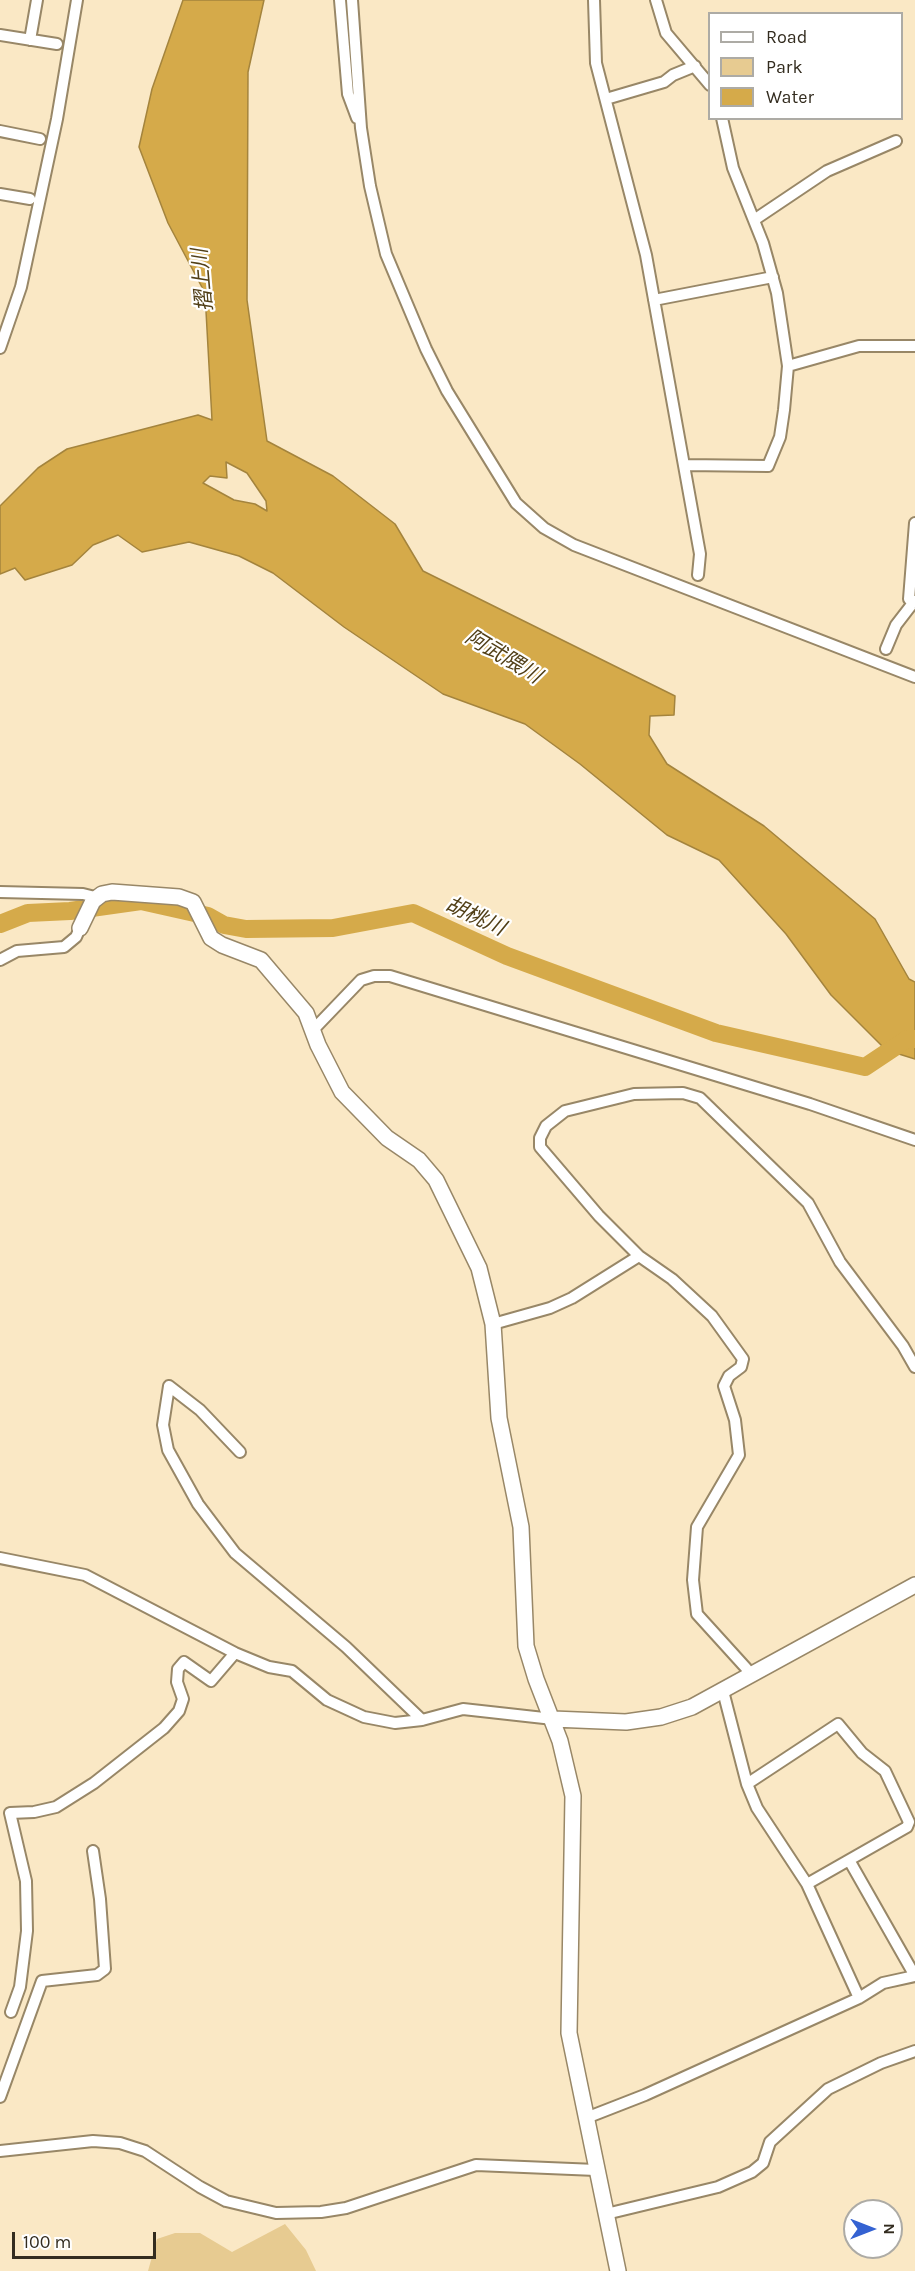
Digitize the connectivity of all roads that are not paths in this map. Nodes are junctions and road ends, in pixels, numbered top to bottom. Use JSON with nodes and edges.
{"nodes":[{"id":1,"x":37,"y":0,"type":"edge"},
{"id":2,"x":77,"y":0,"type":"edge"},
{"id":3,"x":340,"y":0,"type":"edge"},
{"id":4,"x":352,"y":0,"type":"edge"},
{"id":5,"x":594,"y":0,"type":"edge"},
{"id":6,"x":656,"y":0,"type":"edge"},
{"id":7,"x":0,"y":35,"type":"edge"},
{"id":8,"x":30,"y":40,"type":"junction"},
{"id":9,"x":57,"y":44,"type":"dead end"},
{"id":10,"x":695,"y":66,"type":"junction"},
{"id":11,"x":708,"y":82,"type":"edge"},
{"id":12,"x":606,"y":99,"type":"junction"},
{"id":13,"x":722,"y":120,"type":"edge"},
{"id":14,"x":361,"y":128,"type":"junction"},
{"id":15,"x":0,"y":131,"type":"edge"},
{"id":16,"x":40,"y":139,"type":"dead end"},
{"id":17,"x":896,"y":141,"type":"dead end"},
{"id":18,"x":0,"y":194,"type":"edge"},
{"id":19,"x":30,"y":199,"type":"dead end"},
{"id":20,"x":754,"y":220,"type":"junction"},
{"id":21,"x":773,"y":277,"type":"junction"},
{"id":22,"x":654,"y":300,"type":"junction"},
{"id":23,"x":915,"y":346,"type":"edge"},
{"id":24,"x":0,"y":348,"type":"edge"},
{"id":25,"x":788,"y":366,"type":"junction"},
{"id":26,"x":685,"y":465,"type":"junction"},
{"id":27,"x":915,"y":523,"type":"edge"},
{"id":28,"x":698,"y":574,"type":"dead end"},
{"id":29,"x":914,"y":602,"type":"edge"},
{"id":30,"x":886,"y":649,"type":"dead end"},
{"id":31,"x":915,"y":676,"type":"edge"},
{"id":32,"x":0,"y":892,"type":"edge"},
{"id":33,"x":87,"y":912,"type":"junction"},
{"id":34,"x":0,"y":960,"type":"edge"},
{"id":35,"x":313,"y":1030,"type":"junction"},
{"id":36,"x":915,"y":1140,"type":"edge"},
{"id":37,"x":639,"y":1256,"type":"junction"},
{"id":38,"x":493,"y":1324,"type":"junction"},
{"id":39,"x":915,"y":1367,"type":"edge"},
{"id":40,"x":240,"y":1452,"type":"dead end"},
{"id":41,"x":0,"y":1558,"type":"edge"},
{"id":42,"x":915,"y":1585,"type":"edge"},
{"id":43,"x":235,"y":1653,"type":"junction"},
{"id":44,"x":750,"y":1675,"type":"junction"},
{"id":45,"x":723,"y":1691,"type":"junction"},
{"id":46,"x":553,"y":1719,"type":"junction"},
{"id":47,"x":422,"y":1720,"type":"junction"},
{"id":48,"x":747,"y":1784,"type":"junction"},
{"id":49,"x":93,"y":1851,"type":"dead end"},
{"id":50,"x":849,"y":1860,"type":"junction"},
{"id":51,"x":807,"y":1884,"type":"junction"},
{"id":52,"x":915,"y":1976,"type":"edge"},
{"id":53,"x":859,"y":1998,"type":"junction"},
{"id":54,"x":11,"y":2012,"type":"dead end"},
{"id":55,"x":915,"y":2051,"type":"edge"},
{"id":56,"x":0,"y":2097,"type":"edge"},
{"id":57,"x":586,"y":2118,"type":"junction"},
{"id":58,"x":0,"y":2151,"type":"edge"},
{"id":59,"x":596,"y":2170,"type":"junction"},
{"id":60,"x":606,"y":2214,"type":"junction"},
{"id":61,"x":618,"y":2271,"type":"edge"}],
"edges":[{"from":1,"to":8,"type":"street"},
{"from":2,"to":24,"type":"street"},
{"from":3,"to":14,"type":"street"},
{"from":4,"to":14,"type":"street"},
{"from":5,"to":12,"type":"street"},
{"from":6,"to":10,"type":"street"},
{"from":7,"to":8,"type":"street"},
{"from":8,"to":9,"type":"street"},
{"from":10,"to":11,"type":"street"},
{"from":10,"to":12,"type":"street"},
{"from":12,"to":22,"type":"street"},
{"from":13,"to":20,"type":"street"},
{"from":14,"to":31,"type":"street"},
{"from":15,"to":16,"type":"street"},
{"from":17,"to":20,"type":"street"},
{"from":18,"to":19,"type":"street"},
{"from":20,"to":21,"type":"street"},
{"from":21,"to":22,"type":"street"},
{"from":21,"to":25,"type":"street"},
{"from":22,"to":26,"type":"street"},
{"from":23,"to":25,"type":"street"},
{"from":25,"to":26,"type":"street"},
{"from":26,"to":28,"type":"street"},
{"from":27,"to":29,"type":"street"},
{"from":29,"to":30,"type":"street"},
{"from":32,"to":33,"type":"street"},
{"from":33,"to":34,"type":"street"},
{"from":33,"to":35,"type":"street"},
{"from":35,"to":36,"type":"street"},
{"from":35,"to":38,"type":"street"},
{"from":37,"to":38,"type":"street"},
{"from":37,"to":39,"type":"street"},
{"from":37,"to":44,"type":"street"},
{"from":38,"to":46,"type":"street"},
{"from":40,"to":47,"type":"street"},
{"from":41,"to":43,"type":"street"},
{"from":42,"to":44,"type":"street"},
{"from":43,"to":47,"type":"street"},
{"from":43,"to":54,"type":"street"},
{"from":44,"to":45,"type":"street"},
{"from":45,"to":46,"type":"street"},
{"from":45,"to":48,"type":"street"},
{"from":46,"to":47,"type":"street"},
{"from":46,"to":57,"type":"street"},
{"from":48,"to":50,"type":"street"},
{"from":48,"to":51,"type":"street"},
{"from":49,"to":56,"type":"street"},
{"from":50,"to":51,"type":"street"},
{"from":50,"to":52,"type":"street"},
{"from":51,"to":53,"type":"street"},
{"from":52,"to":53,"type":"street"},
{"from":53,"to":57,"type":"street"},
{"from":55,"to":60,"type":"street"},
{"from":57,"to":59,"type":"street"},
{"from":58,"to":59,"type":"street"},
{"from":59,"to":60,"type":"street"},
{"from":60,"to":61,"type":"street"}]}
